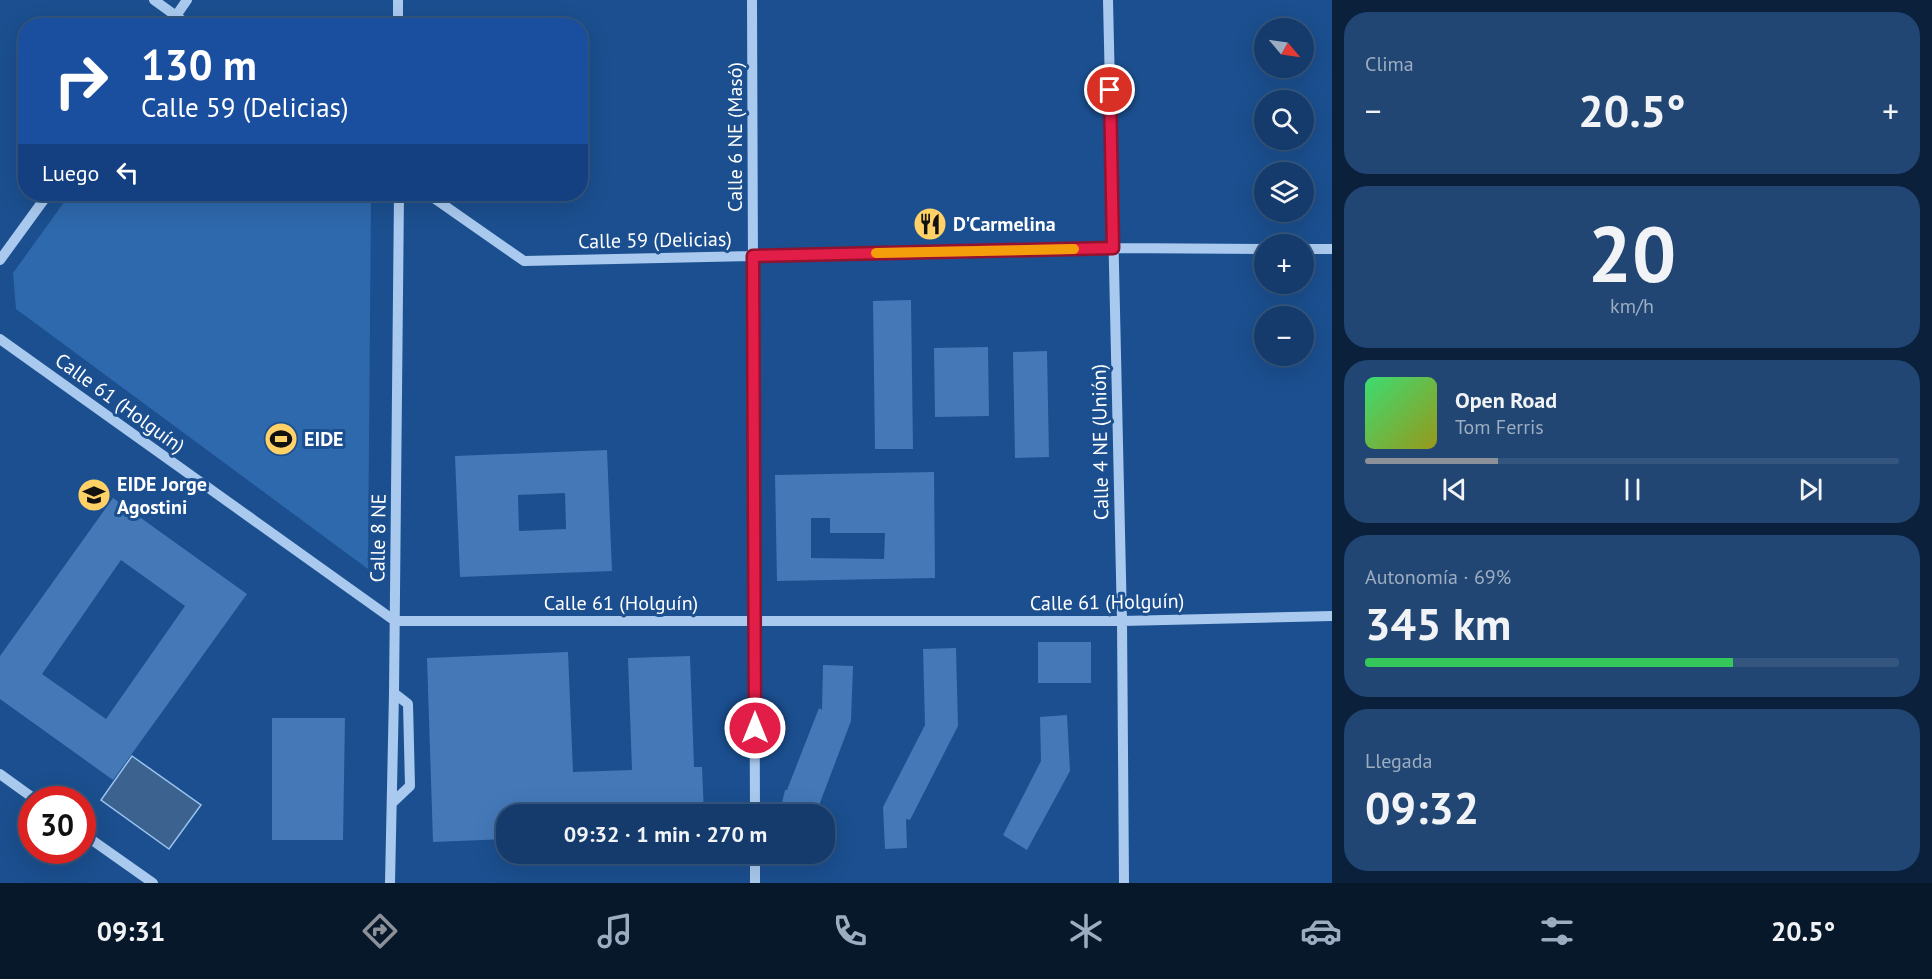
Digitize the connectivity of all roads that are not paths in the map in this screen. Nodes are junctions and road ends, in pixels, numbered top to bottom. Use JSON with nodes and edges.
{"nodes":[{"id":1,"x":154,"y":0,"type":"edge"},
{"id":2,"x":187,"y":0,"type":"edge"},
{"id":3,"x":398,"y":0,"type":"edge"},
{"id":4,"x":752,"y":0,"type":"edge"},
{"id":5,"x":1108,"y":0,"type":"edge"},
{"id":6,"x":176,"y":16,"type":"junction"},
{"id":7,"x":179,"y":18,"type":"edge"},
{"id":8,"x":398,"y":18,"type":"edge"},
{"id":9,"x":43,"y":201,"type":"edge"},
{"id":10,"x":399,"y":201,"type":"edge"},
{"id":11,"x":438,"y":201,"type":"edge"},
{"id":12,"x":1113,"y":248,"type":"junction"},
{"id":13,"x":1254,"y":249,"type":"edge"},
{"id":14,"x":1314,"y":249,"type":"edge"},
{"id":15,"x":1332,"y":249,"type":"edge"},
{"id":16,"x":753,"y":256,"type":"junction"},
{"id":17,"x":0,"y":260,"type":"edge"},
{"id":18,"x":0,"y":339,"type":"edge"},
{"id":19,"x":1332,"y":616,"type":"edge"},
{"id":20,"x":394,"y":621,"type":"junction"},
{"id":21,"x":754,"y":621,"type":"junction"},
{"id":22,"x":1122,"y":621,"type":"junction"},
{"id":23,"x":394,"y":693,"type":"junction"},
{"id":24,"x":0,"y":774,"type":"edge"},
{"id":25,"x":18,"y":787,"type":"edge"},
{"id":26,"x":392,"y":803,"type":"junction"},
{"id":27,"x":755,"y":804,"type":"edge"},
{"id":28,"x":96,"y":843,"type":"edge"},
{"id":29,"x":755,"y":864,"type":"edge"},
{"id":30,"x":153,"y":883,"type":"edge"},
{"id":31,"x":390,"y":883,"type":"edge"},
{"id":32,"x":755,"y":883,"type":"edge"},
{"id":33,"x":1124,"y":883,"type":"edge"}],
"edges":[{"from":1,"to":6,"type":"street"},
{"from":2,"to":6,"type":"street"},
{"from":3,"to":8,"type":"street"},
{"from":4,"to":16,"type":"street","name":"Calle 6 NE (Masó)"},
{"from":5,"to":12,"type":"street","name":"Calle 4 NE (Unión)"},
{"from":6,"to":7,"type":"street"},
{"from":9,"to":17,"type":"street"},
{"from":10,"to":20,"type":"street","name":"Calle 8 NE"},
{"from":11,"to":16,"type":"street","name":"Calle 59 (Delicias)"},
{"from":12,"to":13,"type":"street","name":"Calle 59 (Delicias)"},
{"from":12,"to":16,"type":"street","name":"Calle 59 (Delicias)"},
{"from":12,"to":22,"type":"street","name":"Calle 4 NE (Unión)"},
{"from":14,"to":15,"type":"street"},
{"from":16,"to":21,"type":"street","name":"Calle 6 NE (Masó)"},
{"from":18,"to":20,"type":"street","name":"Calle 61 (Holguín)"},
{"from":19,"to":22,"type":"street","name":"Calle 61 (Holguín)"},
{"from":20,"to":21,"type":"street","name":"Calle 61 (Holguín)"},
{"from":20,"to":23,"type":"street","name":"Calle 8 NE"},
{"from":21,"to":22,"type":"street","name":"Calle 61 (Holguín)"},
{"from":21,"to":27,"type":"street","name":"Calle 6 NE (Masó)"},
{"from":22,"to":33,"type":"street","name":"Calle 4 NE (Unión)"},
{"from":23,"to":26,"type":"street","name":"Calle 8 NE"},
{"from":23,"to":26,"type":"street"},
{"from":24,"to":25,"type":"street"},
{"from":26,"to":31,"type":"street","name":"Calle 8 NE"},
{"from":28,"to":30,"type":"street"},
{"from":29,"to":32,"type":"street"}]}
